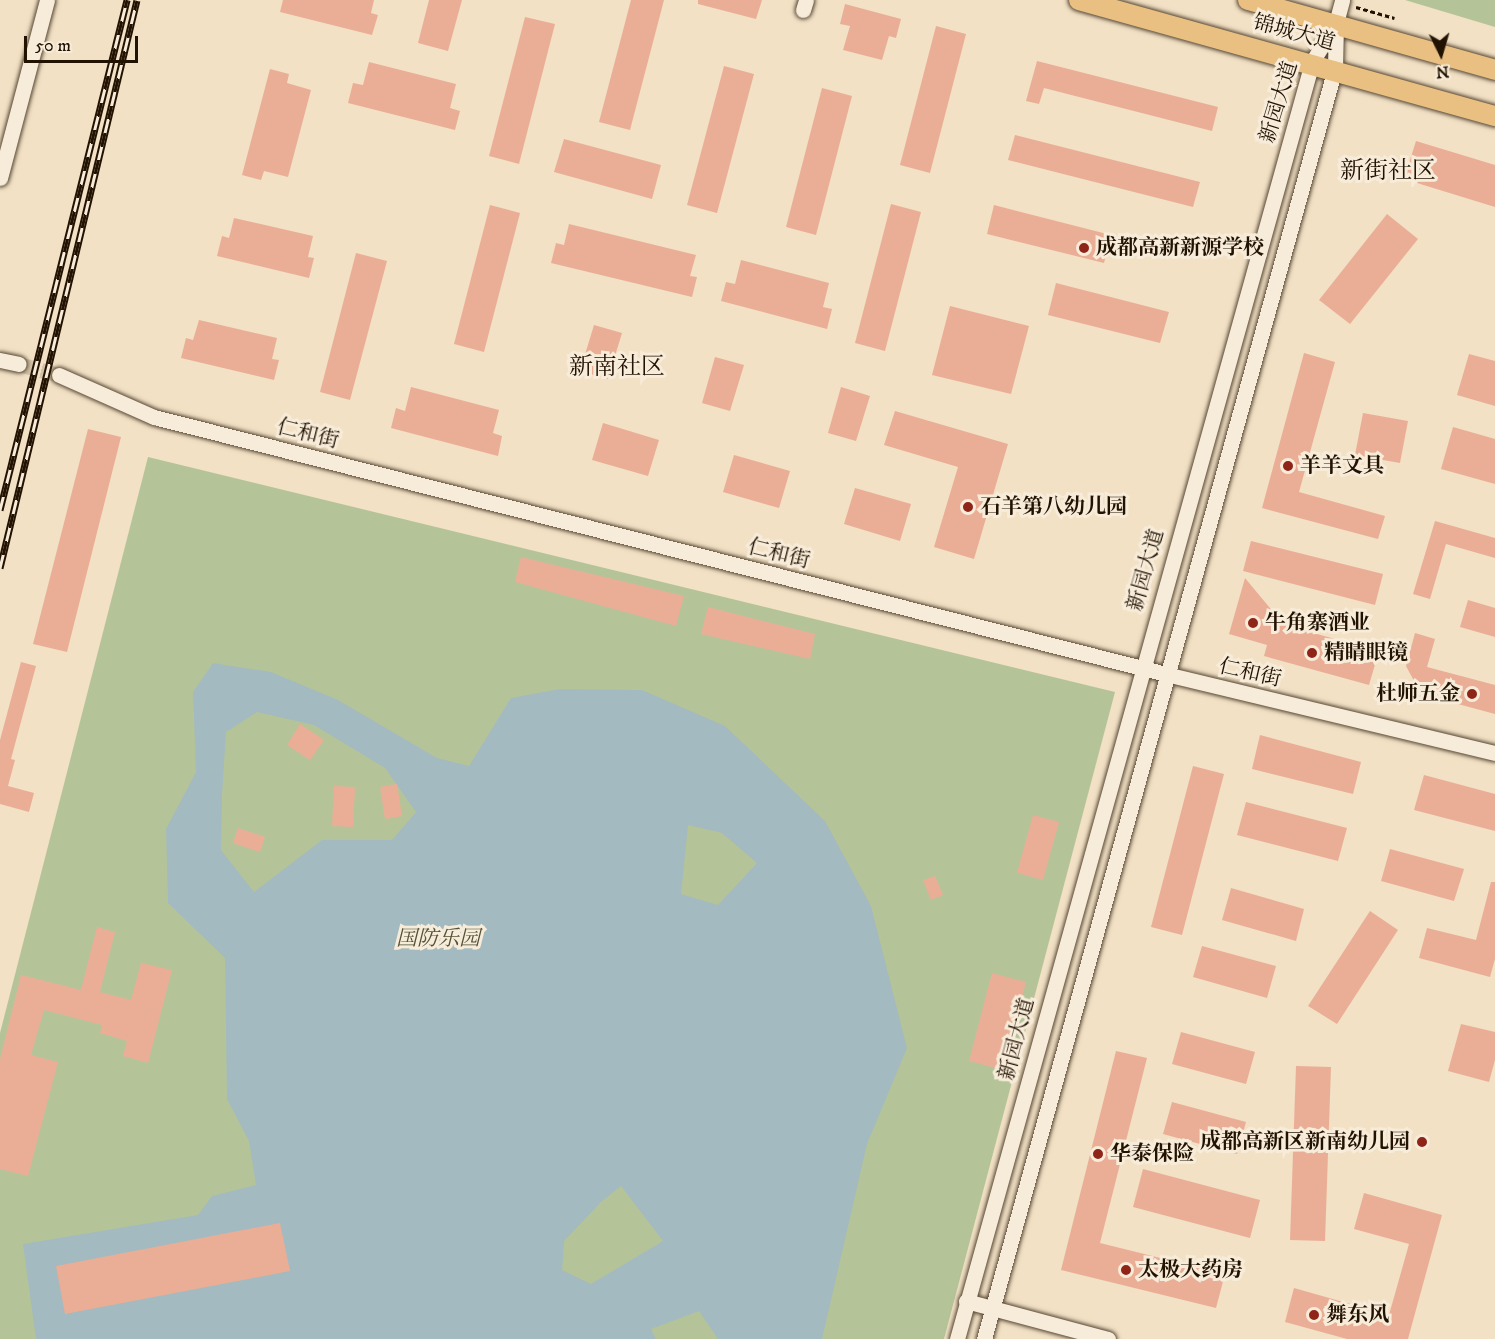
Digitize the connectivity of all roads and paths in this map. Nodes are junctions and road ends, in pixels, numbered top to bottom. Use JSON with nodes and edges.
{"nodes":[{"id":1,"x":47,"y":0,"type":"edge"},
{"id":2,"x":1079,"y":0,"type":"edge"},
{"id":3,"x":1248,"y":0,"type":"edge"},
{"id":4,"x":1342,"y":2,"type":"edge"},
{"id":5,"x":1394,"y":18,"type":"dead end"},
{"id":6,"x":1336,"y":23,"type":"junction"},
{"id":7,"x":1312,"y":62,"type":"junction"},
{"id":8,"x":1335,"y":69,"type":"junction"},
{"id":9,"x":1495,"y":70,"type":"edge"},
{"id":10,"x":1495,"y":116,"type":"edge"},
{"id":11,"x":0,"y":178,"type":"edge"},
{"id":12,"x":0,"y":360,"type":"edge"},
{"id":13,"x":19,"y":364,"type":"tunnel mouth"},
{"id":14,"x":59,"y":375,"type":"tunnel mouth"},
{"id":15,"x":1140,"y":668,"type":"junction"},
{"id":16,"x":1170,"y":675,"type":"junction"},
{"id":17,"x":1495,"y":753,"type":"edge"},
{"id":18,"x":966,"y":1301,"type":"junction"},
{"id":19,"x":992,"y":1308,"type":"junction"},
{"id":20,"x":957,"y":1339,"type":"edge"},
{"id":21,"x":984,"y":1339,"type":"edge"},
{"id":22,"x":1108,"y":1339,"type":"edge"}],
"edges":[{"from":1,"to":11,"type":"street"},
{"from":2,"to":7,"type":"main road","name":"锦城大道"},
{"from":3,"to":6,"type":"main road","name":"锦城大道"},
{"from":4,"to":5,"type":"path"},
{"from":4,"to":6,"type":"street"},
{"from":6,"to":7,"type":"street","name":"新园大道"},
{"from":6,"to":8,"type":"street","name":"新园大道"},
{"from":6,"to":9,"type":"main road","name":"锦城大道"},
{"from":7,"to":8,"type":"main road","name":"锦城大道"},
{"from":7,"to":15,"type":"street","name":"新园大道"},
{"from":8,"to":10,"type":"main road","name":"锦城大道"},
{"from":8,"to":16,"type":"street","name":"新园大道"},
{"from":12,"to":13,"type":"street"},
{"from":14,"to":15,"type":"street","name":"仁和街"},
{"from":15,"to":16,"type":"street","name":"仁和街"},
{"from":15,"to":18,"type":"street","name":"新园大道"},
{"from":16,"to":17,"type":"street","name":"仁和街"},
{"from":16,"to":19,"type":"street","name":"新园大道"},
{"from":18,"to":19,"type":"street"},
{"from":18,"to":20,"type":"street","name":"新园大道"},
{"from":19,"to":21,"type":"street","name":"新园大道"},
{"from":19,"to":22,"type":"street"}]}
